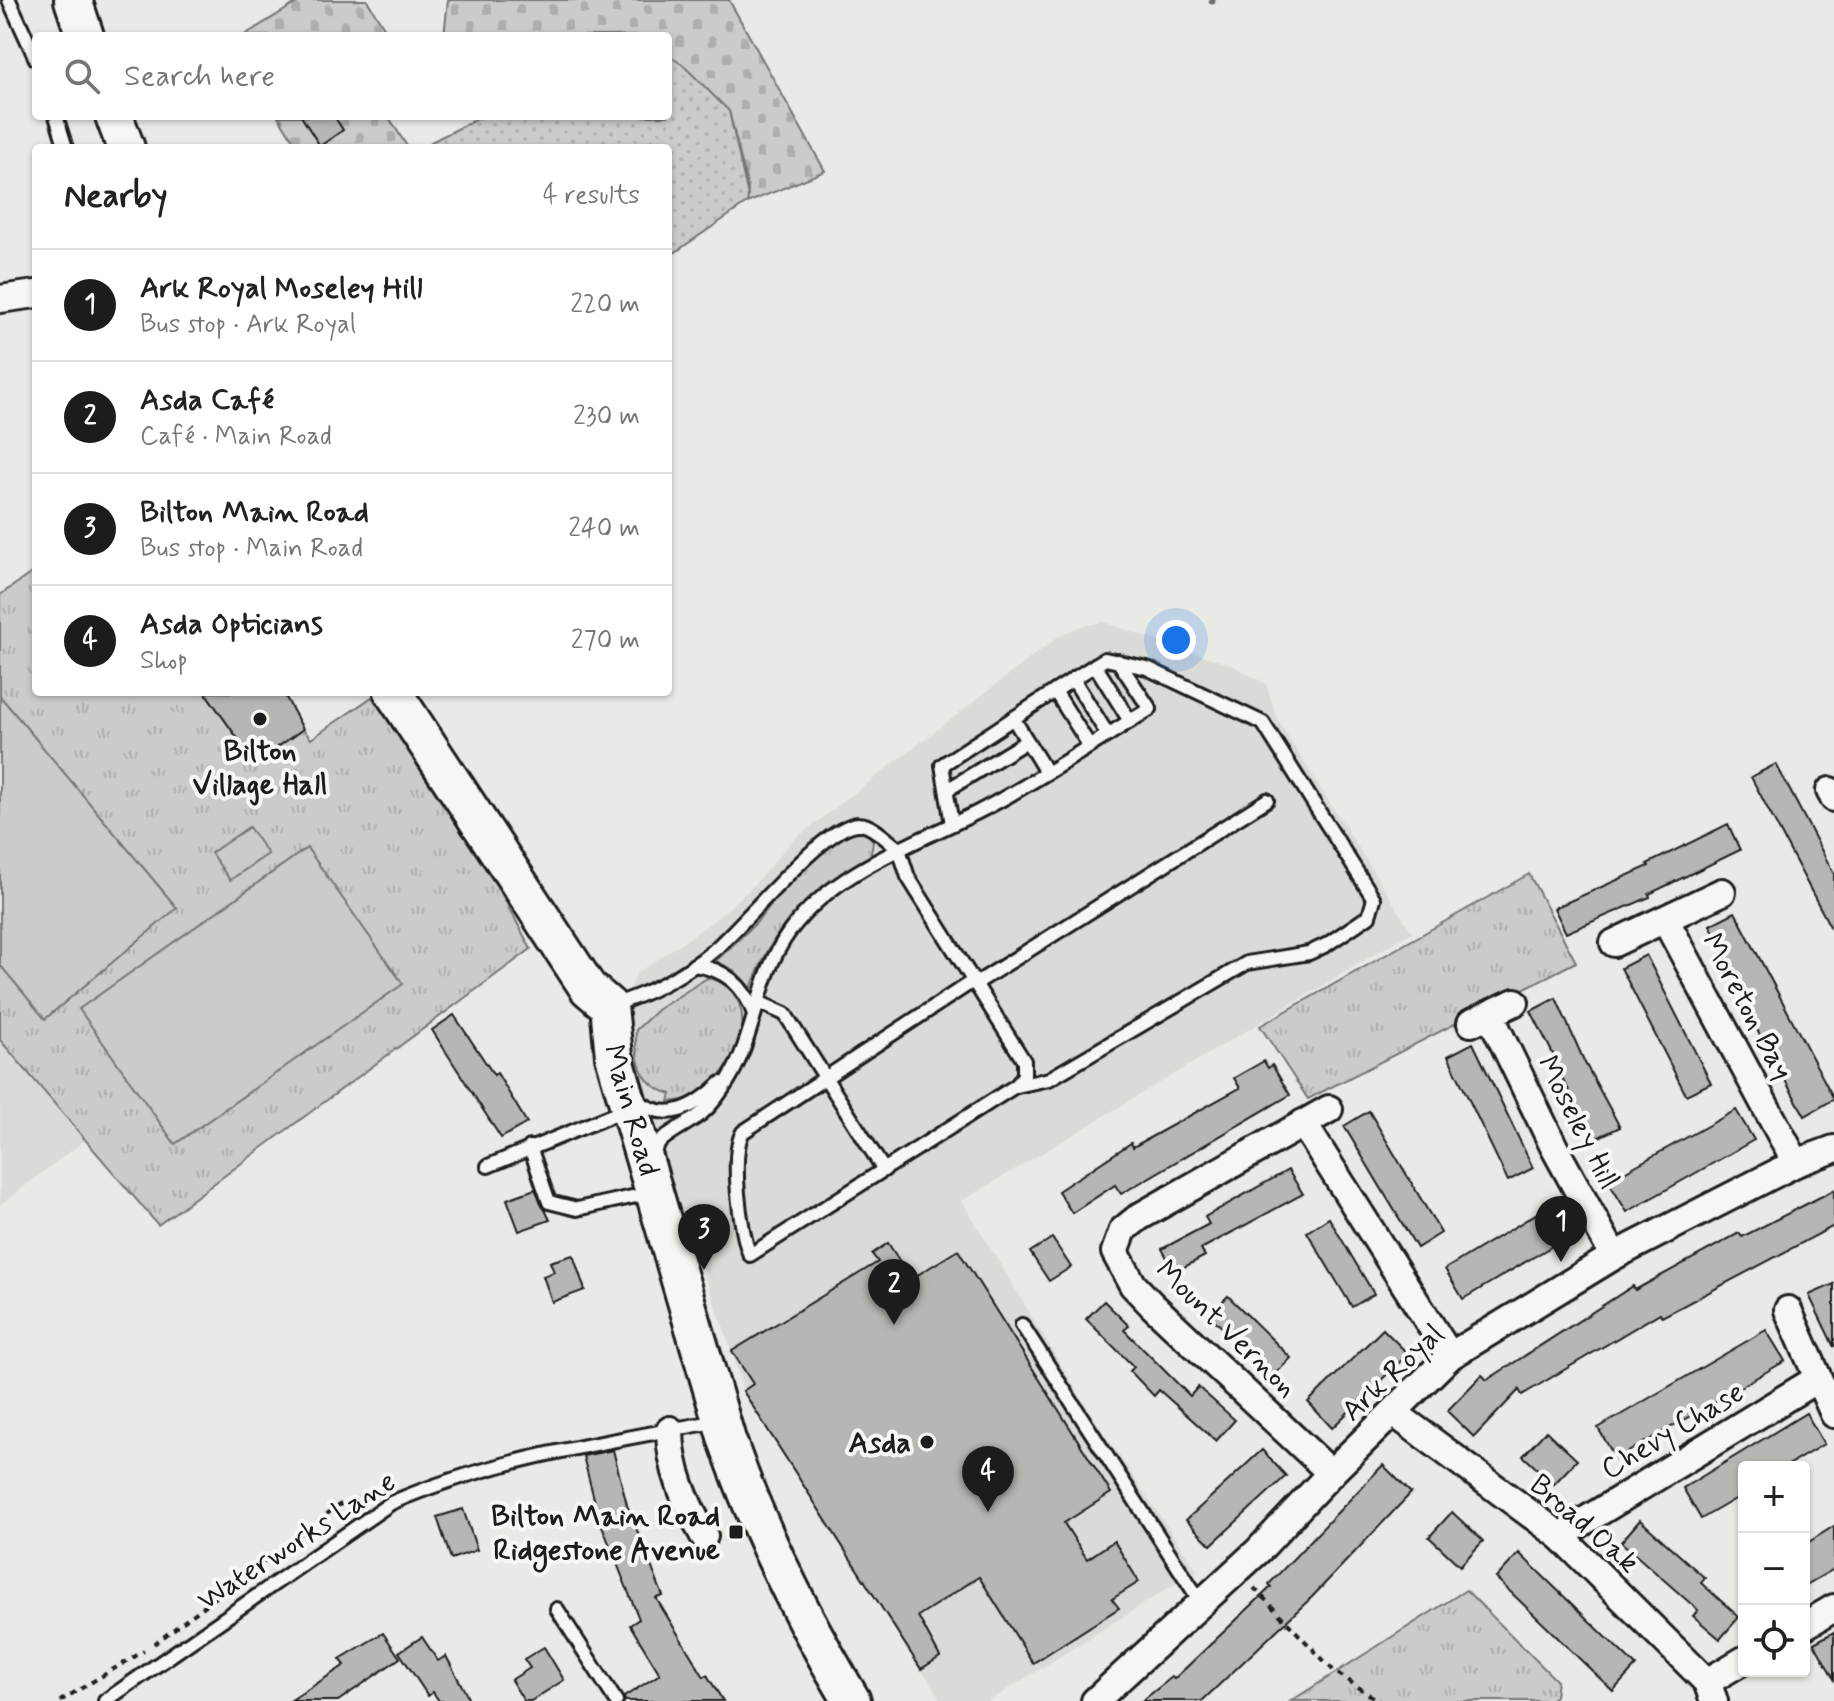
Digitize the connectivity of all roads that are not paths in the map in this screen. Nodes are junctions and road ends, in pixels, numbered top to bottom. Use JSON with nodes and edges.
{"nodes":[{"id":1,"x":9,"y":0,"type":"edge"},
{"id":2,"x":73,"y":0,"type":"edge"},
{"id":3,"x":84,"y":32,"type":"edge"},
{"id":4,"x":32,"y":50,"type":"edge"},
{"id":5,"x":57,"y":120,"type":"edge"},
{"id":6,"x":116,"y":120,"type":"edge"},
{"id":7,"x":65,"y":144,"type":"edge"},
{"id":8,"x":124,"y":144,"type":"edge"},
{"id":9,"x":32,"y":295,"type":"edge"},
{"id":10,"x":0,"y":299,"type":"edge"},
{"id":11,"x":1106,"y":662,"type":"junction"},
{"id":12,"x":1073,"y":679,"type":"junction"},
{"id":13,"x":1055,"y":691,"type":"junction"},
{"id":14,"x":396,"y":696,"type":"edge"},
{"id":15,"x":1013,"y":718,"type":"junction"},
{"id":16,"x":1130,"y":721,"type":"junction"},
{"id":17,"x":1108,"y":735,"type":"junction"},
{"id":18,"x":1027,"y":741,"type":"junction"},
{"id":19,"x":1089,"y":745,"type":"junction"},
{"id":20,"x":1046,"y":772,"type":"junction"},
{"id":21,"x":947,"y":790,"type":"junction"},
{"id":22,"x":1267,"y":800,"type":"dead end"},
{"id":23,"x":952,"y":824,"type":"junction"},
{"id":24,"x":899,"y":849,"type":"junction"},
{"id":25,"x":1722,"y":892,"type":"dead end"},
{"id":26,"x":1666,"y":921,"type":"junction"},
{"id":27,"x":1614,"y":943,"type":"dead end"},
{"id":28,"x":694,"y":965,"type":"junction"},
{"id":29,"x":974,"y":982,"type":"junction"},
{"id":30,"x":758,"y":1002,"type":"junction"},
{"id":31,"x":1515,"y":1002,"type":"dead end"},
{"id":32,"x":609,"y":1006,"type":"junction"},
{"id":33,"x":755,"y":1017,"type":"junction"},
{"id":34,"x":735,"y":1069,"type":"junction"},
{"id":35,"x":620,"y":1074,"type":"junction"},
{"id":36,"x":825,"y":1076,"type":"junction"},
{"id":37,"x":1006,"y":1092,"type":"junction"},
{"id":38,"x":630,"y":1108,"type":"junction"},
{"id":39,"x":1329,"y":1109,"type":"dead end"},
{"id":40,"x":1303,"y":1123,"type":"junction"},
{"id":41,"x":530,"y":1147,"type":"junction"},
{"id":42,"x":1834,"y":1149,"type":"edge"},
{"id":43,"x":1796,"y":1163,"type":"junction"},
{"id":44,"x":488,"y":1166,"type":"dead end"},
{"id":45,"x":884,"y":1170,"type":"junction"},
{"id":46,"x":653,"y":1185,"type":"junction"},
{"id":47,"x":1614,"y":1256,"type":"junction"},
{"id":48,"x":1788,"y":1310,"type":"dead end"},
{"id":49,"x":1022,"y":1325,"type":"dead end"},
{"id":50,"x":1450,"y":1356,"type":"junction"},
{"id":51,"x":1817,"y":1379,"type":"junction"},
{"id":52,"x":1394,"y":1413,"type":"junction"},
{"id":53,"x":1834,"y":1414,"type":"edge"},
{"id":54,"x":721,"y":1420,"type":"junction"},
{"id":55,"x":670,"y":1430,"type":"junction"},
{"id":56,"x":1331,"y":1473,"type":"junction"},
{"id":57,"x":704,"y":1536,"type":"dead end"},
{"id":58,"x":1560,"y":1536,"type":"junction"},
{"id":59,"x":1202,"y":1604,"type":"junction"},
{"id":60,"x":1834,"y":1608,"type":"edge"},
{"id":61,"x":557,"y":1609,"type":"dead end"},
{"id":62,"x":1810,"y":1622,"type":"edge"},
{"id":63,"x":1738,"y":1666,"type":"edge"},
{"id":64,"x":1710,"y":1692,"type":"edge"},
{"id":65,"x":105,"y":1701,"type":"edge"},
{"id":66,"x":616,"y":1701,"type":"edge"},
{"id":67,"x":852,"y":1701,"type":"edge"},
{"id":68,"x":1095,"y":1701,"type":"edge"}],
"edges":[{"from":1,"to":4,"type":"lane"},
{"from":2,"to":3,"type":"main road"},
{"from":5,"to":7,"type":"lane"},
{"from":6,"to":8,"type":"main road"},
{"from":9,"to":10,"type":"street"},
{"from":11,"to":12,"type":"lane"},
{"from":11,"to":16,"type":"lane"},
{"from":11,"to":16,"type":"lane"},
{"from":11,"to":37,"type":"lane"},
{"from":12,"to":13,"type":"lane"},
{"from":12,"to":17,"type":"lane"},
{"from":13,"to":15,"type":"lane"},
{"from":13,"to":19,"type":"lane"},
{"from":14,"to":32,"type":"main road","name":"Main Road"},
{"from":15,"to":18,"type":"lane"},
{"from":15,"to":21,"type":"lane"},
{"from":16,"to":17,"type":"lane"},
{"from":17,"to":19,"type":"lane"},
{"from":18,"to":20,"type":"lane"},
{"from":18,"to":21,"type":"lane"},
{"from":19,"to":20,"type":"lane"},
{"from":20,"to":23,"type":"lane"},
{"from":21,"to":23,"type":"lane"},
{"from":22,"to":29,"type":"lane"},
{"from":23,"to":24,"type":"lane"},
{"from":24,"to":28,"type":"lane"},
{"from":24,"to":29,"type":"lane"},
{"from":24,"to":30,"type":"lane"},
{"from":25,"to":26,"type":"street","name":"Moreton Bay"},
{"from":26,"to":27,"type":"street","name":"Moreton Bay"},
{"from":26,"to":43,"type":"street","name":"Moreton Bay"},
{"from":28,"to":32,"type":"lane"},
{"from":28,"to":33,"type":"lane"},
{"from":29,"to":36,"type":"lane"},
{"from":29,"to":37,"type":"lane"},
{"from":30,"to":33,"type":"lane"},
{"from":30,"to":36,"type":"lane"},
{"from":31,"to":47,"type":"street","name":"Moseley Hill"},
{"from":32,"to":35,"type":"main road","name":"Main Road"},
{"from":33,"to":34,"type":"lane"},
{"from":34,"to":35,"type":"lane"},
{"from":34,"to":46,"type":"lane"},
{"from":35,"to":38,"type":"main road","name":"Main Road"},
{"from":36,"to":45,"type":"lane"},
{"from":36,"to":45,"type":"lane"},
{"from":37,"to":45,"type":"lane"},
{"from":38,"to":41,"type":"lane"},
{"from":38,"to":46,"type":"main road","name":"Main Road"},
{"from":39,"to":40,"type":"street","name":"Mount Vernon"},
{"from":40,"to":50,"type":"street"},
{"from":40,"to":56,"type":"street","name":"Mount Vernon"},
{"from":41,"to":44,"type":"lane"},
{"from":41,"to":46,"type":"lane"},
{"from":42,"to":43,"type":"street","name":"Ark Royal"},
{"from":43,"to":47,"type":"street","name":"Ark Royal"},
{"from":46,"to":54,"type":"main road","name":"Main Road"},
{"from":47,"to":50,"type":"street","name":"Ark Royal"},
{"from":48,"to":51,"type":"street"},
{"from":49,"to":59,"type":"lane"},
{"from":50,"to":52,"type":"street","name":"Ark Royal"},
{"from":51,"to":53,"type":"street"},
{"from":51,"to":58,"type":"street","name":"Chevy Chase"},
{"from":52,"to":56,"type":"street","name":"Ark Royal"},
{"from":52,"to":58,"type":"street","name":"Broad Oak"},
{"from":54,"to":55,"type":"lane","name":"Waterworks Lane"},
{"from":54,"to":67,"type":"main road","name":"Main Road"},
{"from":55,"to":57,"type":"street"},
{"from":55,"to":65,"type":"lane","name":"Waterworks Lane"},
{"from":56,"to":59,"type":"street","name":"Ark Royal"},
{"from":58,"to":64,"type":"street","name":"Broad Oak"},
{"from":59,"to":68,"type":"street","name":"Ark Royal"},
{"from":60,"to":62,"type":"street"},
{"from":61,"to":66,"type":"lane"},
{"from":63,"to":64,"type":"street"}]}
